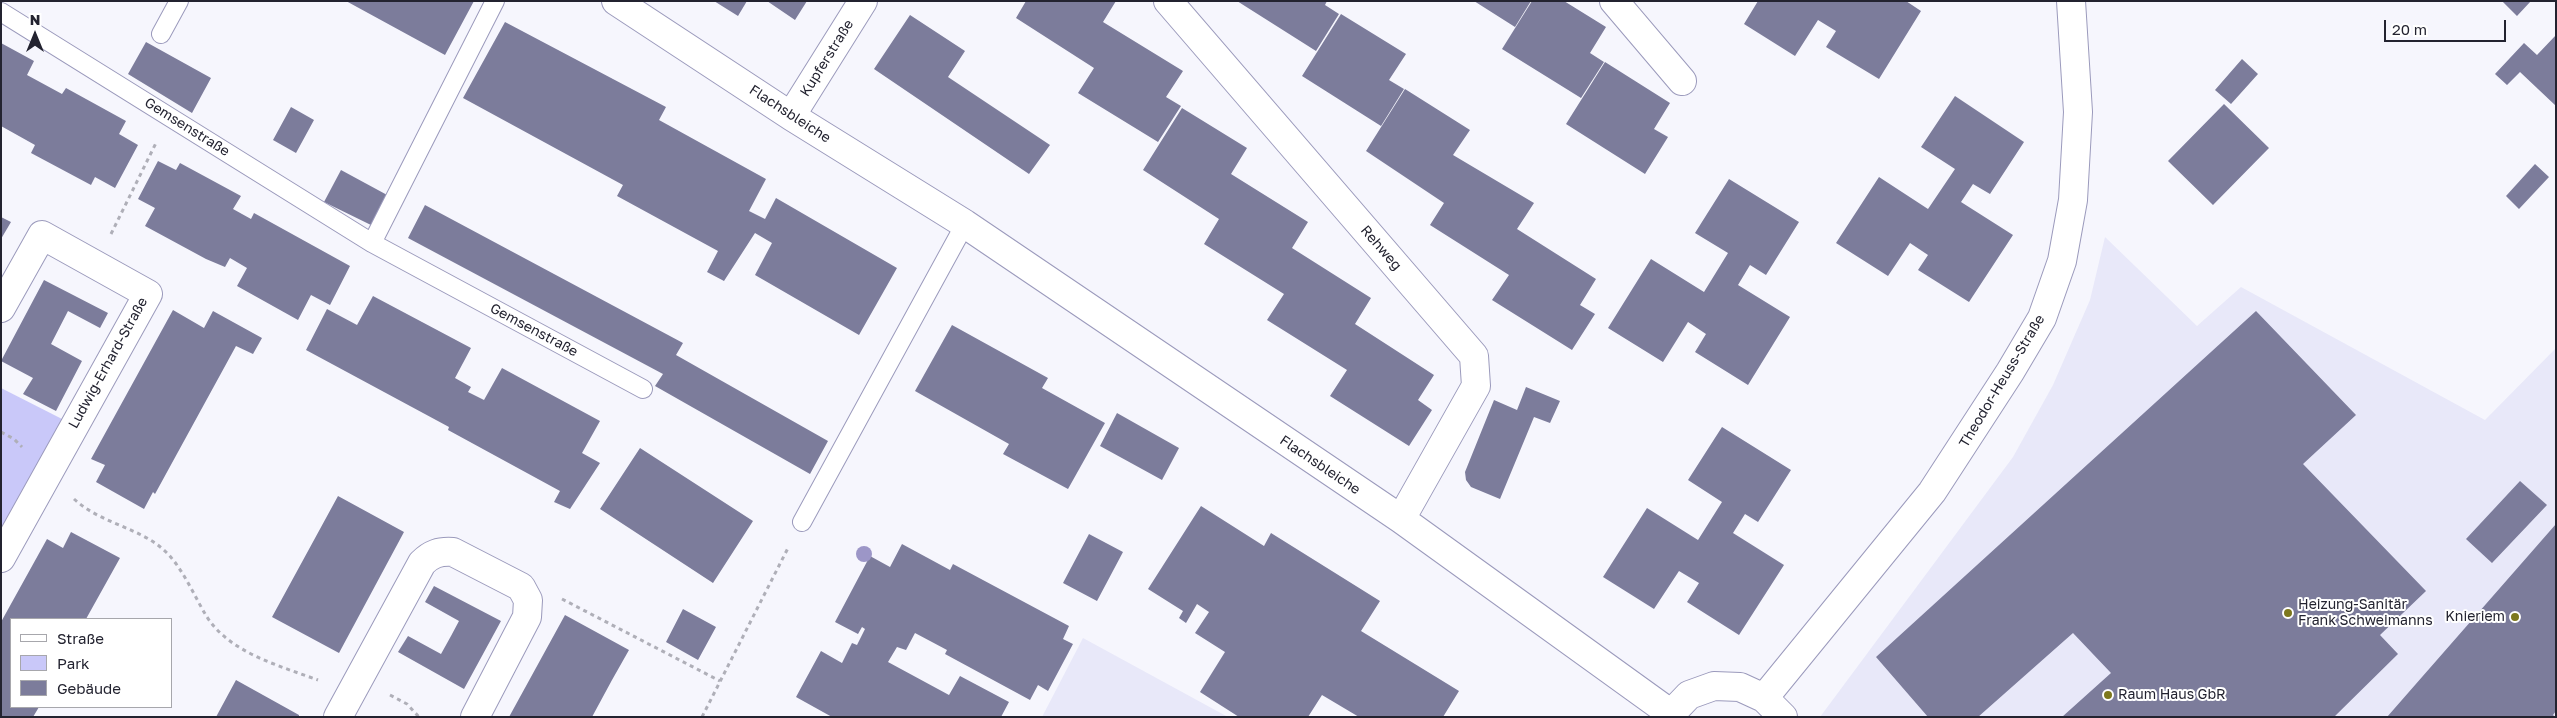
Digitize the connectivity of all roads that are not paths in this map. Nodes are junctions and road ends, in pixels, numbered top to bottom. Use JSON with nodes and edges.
{"nodes":[{"id":1,"x":179,"y":1,"type":"edge"},
{"id":2,"x":495,"y":1,"type":"edge"},
{"id":3,"x":616,"y":1,"type":"edge"},
{"id":4,"x":864,"y":1,"type":"edge"},
{"id":5,"x":1168,"y":1,"type":"edge"},
{"id":6,"x":1614,"y":1,"type":"edge"},
{"id":7,"x":2071,"y":1,"type":"edge"},
{"id":8,"x":1,"y":12,"type":"edge"},
{"id":9,"x":161,"y":34,"type":"dead end"},
{"id":10,"x":1682,"y":81,"type":"dead end"},
{"id":11,"x":791,"y":116,"type":"junction"},
{"id":12,"x":965,"y":224,"type":"junction"},
{"id":13,"x":372,"y":243,"type":"junction"},
{"id":14,"x":1,"y":308,"type":"edge"},
{"id":15,"x":642,"y":389,"type":"dead end"},
{"id":16,"x":1401,"y":519,"type":"junction"},
{"id":17,"x":802,"y":522,"type":"road end"},
{"id":18,"x":1,"y":558,"type":"edge"},
{"id":19,"x":1764,"y":698,"type":"junction"},
{"id":20,"x":1669,"y":715,"type":"edge"},
{"id":21,"x":338,"y":717,"type":"edge"},
{"id":22,"x":475,"y":717,"type":"edge"},
{"id":23,"x":1783,"y":717,"type":"edge"}],
"edges":[{"from":1,"to":9,"type":"lane"},
{"from":2,"to":13,"type":"lane"},
{"from":3,"to":11,"type":"street","name":"Flachsbleiche"},
{"from":4,"to":11,"type":"street","name":"Kupferstraße"},
{"from":5,"to":16,"type":"street","name":"Rehweg"},
{"from":6,"to":10,"type":"street"},
{"from":7,"to":19,"type":"street","name":"Theodor-Heuss-Straße"},
{"from":8,"to":13,"type":"lane","name":"Gemsenstraße"},
{"from":11,"to":12,"type":"street","name":"Flachsbleiche"},
{"from":12,"to":16,"type":"street","name":"Flachsbleiche"},
{"from":12,"to":17,"type":"lane"},
{"from":13,"to":15,"type":"lane","name":"Gemsenstraße"},
{"from":14,"to":18,"type":"street","name":"Ludwig-Erhard-Straße"},
{"from":16,"to":20,"type":"street","name":"Flachsbleiche"},
{"from":19,"to":20,"type":"street"},
{"from":19,"to":23,"type":"street"},
{"from":21,"to":22,"type":"street"}]}
